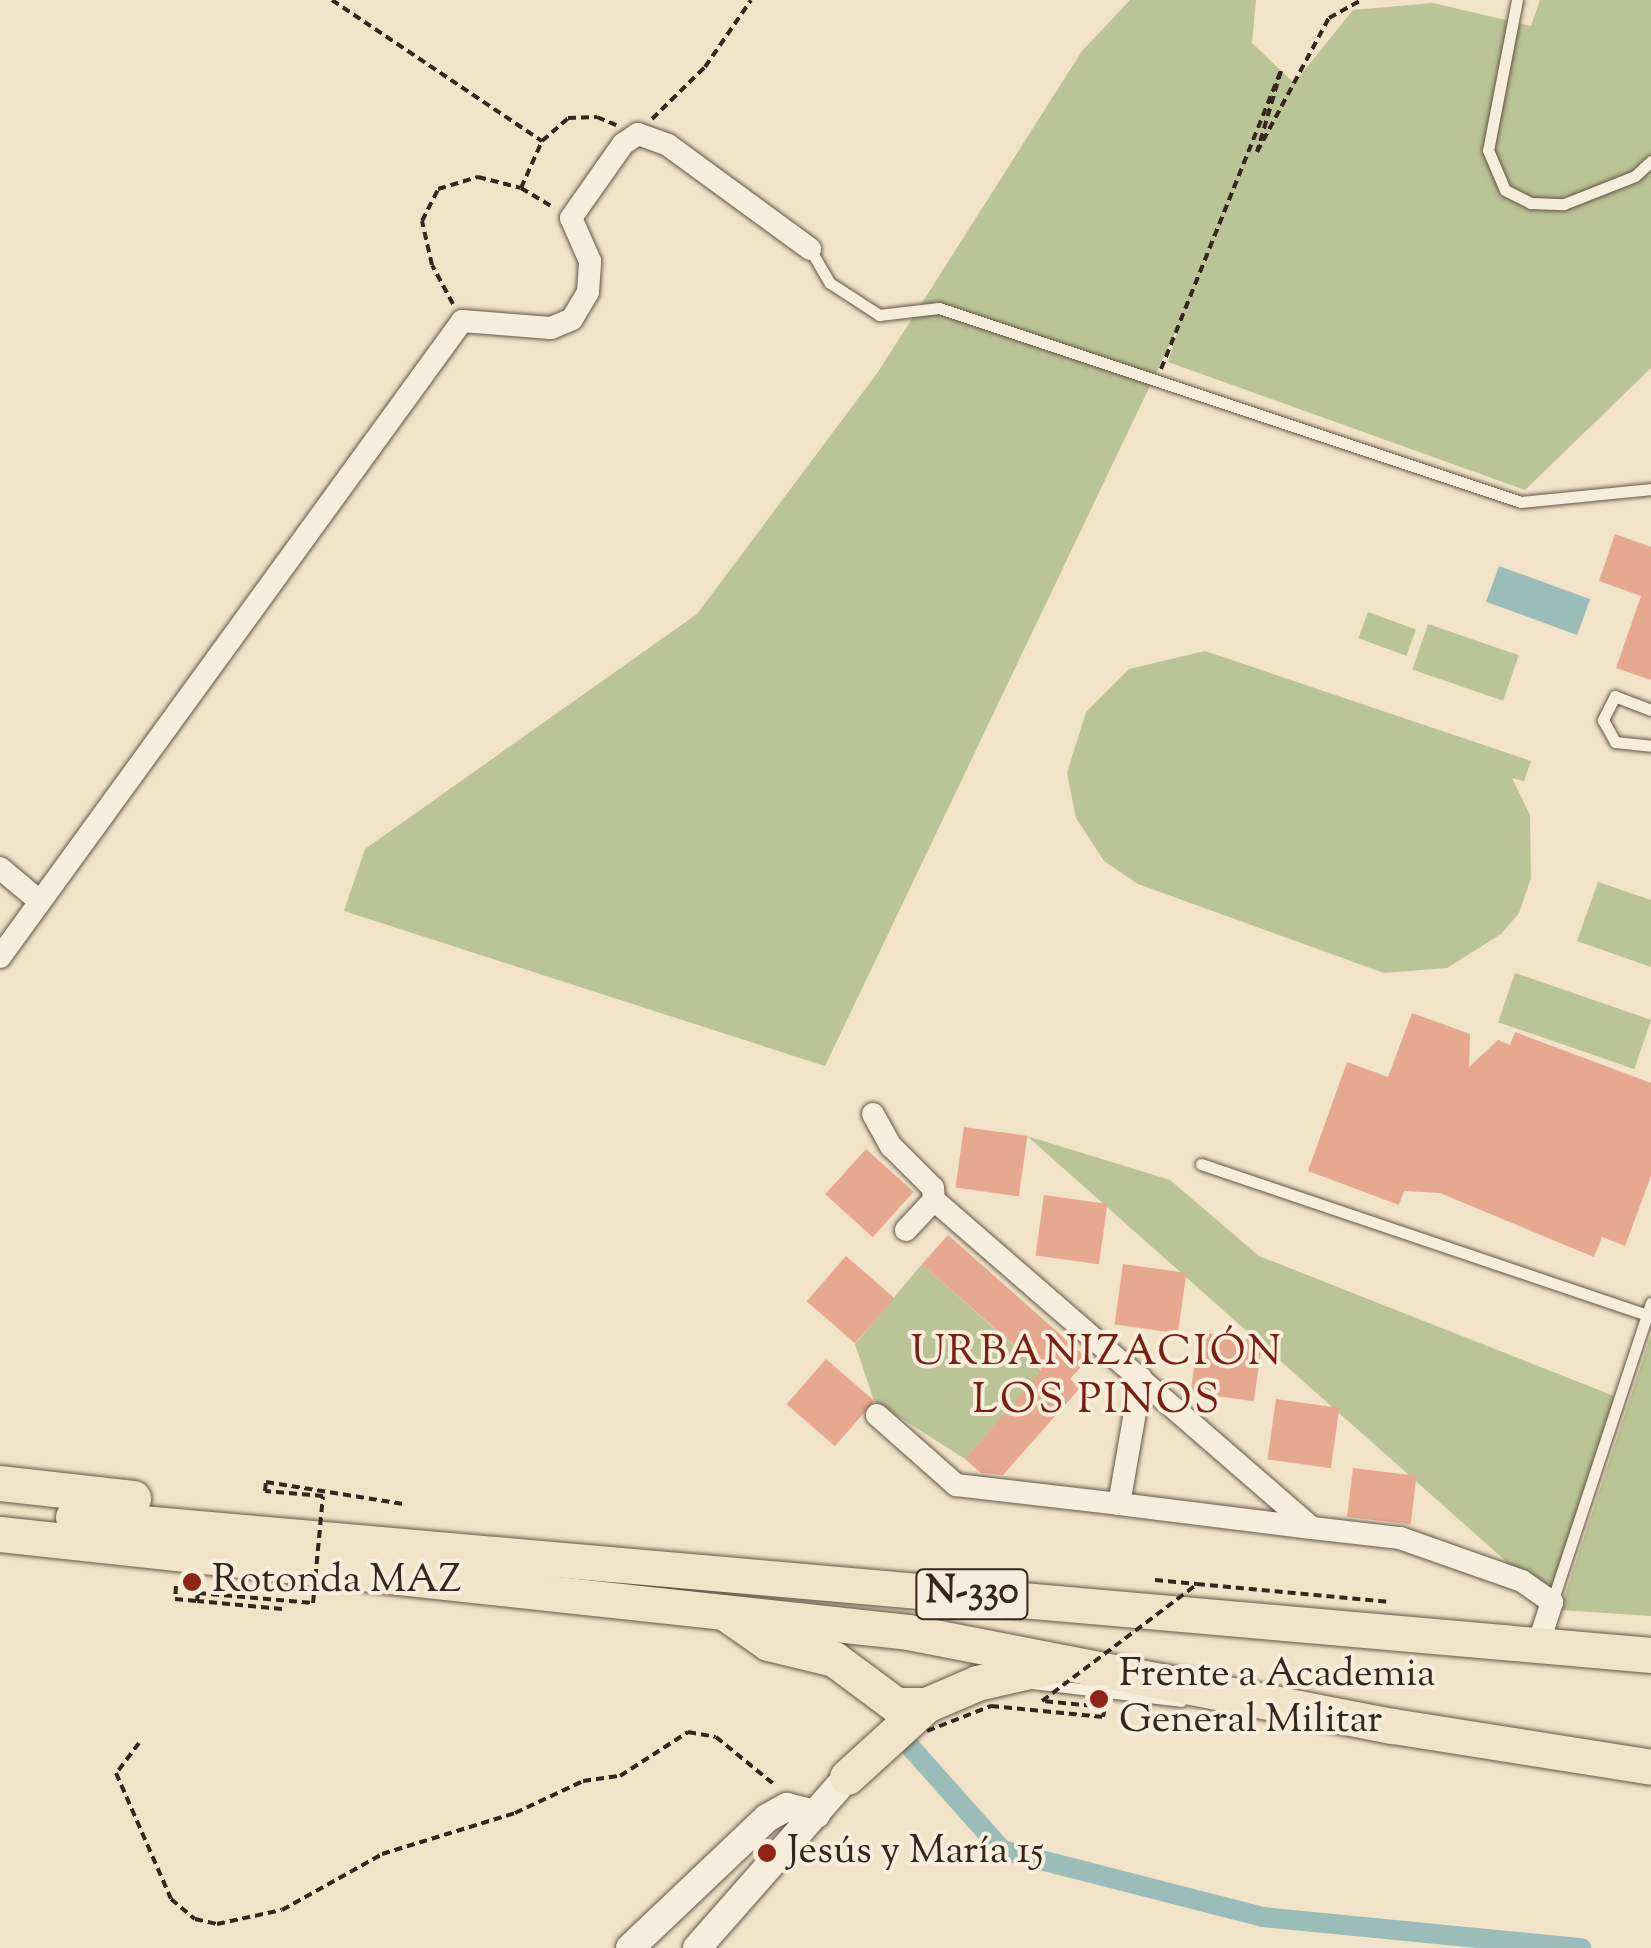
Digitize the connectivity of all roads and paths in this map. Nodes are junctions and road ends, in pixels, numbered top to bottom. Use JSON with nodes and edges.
{"nodes":[{"id":1,"x":332,"y":0,"type":"edge"},
{"id":2,"x":751,"y":0,"type":"edge"},
{"id":3,"x":1360,"y":0,"type":"edge"},
{"id":4,"x":1517,"y":0,"type":"edge"},
{"id":5,"x":638,"y":134,"type":"junction"},
{"id":6,"x":542,"y":141,"type":"junction"},
{"id":7,"x":1651,"y":161,"type":"edge"},
{"id":8,"x":520,"y":188,"type":"junction"},
{"id":9,"x":572,"y":218,"type":"junction"},
{"id":10,"x":810,"y":249,"type":"joint"},
{"id":11,"x":462,"y":321,"type":"junction"},
{"id":12,"x":1158,"y":376,"type":"junction"},
{"id":13,"x":1651,"y":489,"type":"edge"},
{"id":14,"x":1651,"y":710,"type":"edge"},
{"id":15,"x":1651,"y":746,"type":"edge"},
{"id":16,"x":0,"y":868,"type":"edge"},
{"id":17,"x":38,"y":900,"type":"junction"},
{"id":18,"x":0,"y":956,"type":"edge"},
{"id":19,"x":873,"y":1114,"type":"dead end"},
{"id":20,"x":1201,"y":1164,"type":"dead end"},
{"id":21,"x":934,"y":1200,"type":"junction"},
{"id":22,"x":906,"y":1230,"type":"dead end"},
{"id":23,"x":1649,"y":1309,"type":"edge"},
{"id":24,"x":1141,"y":1378,"type":"junction"},
{"id":25,"x":877,"y":1416,"type":"dead end"},
{"id":26,"x":0,"y":1483,"type":"edge"},
{"id":27,"x":402,"y":1504,"type":"dead end"},
{"id":28,"x":1119,"y":1504,"type":"junction"},
{"id":29,"x":0,"y":1509,"type":"edge"},
{"id":30,"x":1312,"y":1528,"type":"junction"},
{"id":31,"x":0,"y":1534,"type":"edge"},
{"id":32,"x":149,"y":1552,"type":"junction"},
{"id":33,"x":0,"y":1556,"type":"edge"},
{"id":34,"x":581,"y":1560,"type":"junction"},
{"id":35,"x":1155,"y":1580,"type":"dead end"},
{"id":36,"x":1197,"y":1584,"type":"junction"},
{"id":37,"x":176,"y":1586,"type":"dead end"},
{"id":38,"x":197,"y":1602,"type":"junction"},
{"id":39,"x":1390,"y":1602,"type":"dead end"},
{"id":40,"x":282,"y":1608,"type":"dead end"},
{"id":41,"x":724,"y":1612,"type":"junction"},
{"id":42,"x":1547,"y":1617,"type":"junction"},
{"id":43,"x":1362,"y":1627,"type":"junction"},
{"id":44,"x":1651,"y":1641,"type":"edge"},
{"id":45,"x":1651,"y":1655,"type":"edge"},
{"id":46,"x":1084,"y":1662,"type":"junction"},
{"id":47,"x":997,"y":1678,"type":"junction"},
{"id":48,"x":868,"y":1688,"type":"junction"},
{"id":49,"x":1244,"y":1698,"type":"junction"},
{"id":50,"x":926,"y":1718,"type":"junction"},
{"id":51,"x":140,"y":1743,"type":"dead end"},
{"id":52,"x":1651,"y":1768,"type":"edge"},
{"id":53,"x":847,"y":1778,"type":"junction"},
{"id":54,"x":787,"y":1807,"type":"junction"},
{"id":55,"x":816,"y":1814,"type":"junction"},
{"id":56,"x":630,"y":1948,"type":"edge"},
{"id":57,"x":696,"y":1948,"type":"edge"}],
"edges":[{"from":1,"to":6,"type":"path"},
{"from":2,"to":5,"type":"path"},
{"from":3,"to":12,"type":"path"},
{"from":4,"to":7,"type":"lane"},
{"from":5,"to":6,"type":"path"},
{"from":5,"to":9,"type":"street"},
{"from":5,"to":10,"type":"street"},
{"from":6,"to":8,"type":"path"},
{"from":8,"to":9,"type":"path"},
{"from":8,"to":11,"type":"path"},
{"from":9,"to":11,"type":"street"},
{"from":10,"to":12,"type":"lane"},
{"from":11,"to":17,"type":"street"},
{"from":12,"to":13,"type":"lane"},
{"from":14,"to":15,"type":"lane"},
{"from":16,"to":17,"type":"street"},
{"from":17,"to":18,"type":"street"},
{"from":19,"to":21,"type":"street"},
{"from":20,"to":23,"type":"lane"},
{"from":21,"to":22,"type":"street"},
{"from":21,"to":24,"type":"street"},
{"from":23,"to":42,"type":"lane"},
{"from":24,"to":28,"type":"street"},
{"from":24,"to":30,"type":"street"},
{"from":25,"to":28,"type":"street"},
{"from":26,"to":34,"type":"highway"},
{"from":27,"to":38,"type":"path","bridge":true},
{"from":28,"to":30,"type":"street"},
{"from":29,"to":34,"type":"highway","number":"N-330"},
{"from":30,"to":42,"type":"street"},
{"from":31,"to":32,"type":"highway","number":"N-330"},
{"from":32,"to":33,"type":"highway"},
{"from":32,"to":41,"type":"highway","number":"N-330"},
{"from":34,"to":43,"type":"highway","number":"N-330"},
{"from":35,"to":36,"type":"path"},
{"from":36,"to":39,"type":"path","bridge":true},
{"from":36,"to":50,"type":"path","bridge":true},
{"from":37,"to":38,"type":"path"},
{"from":38,"to":40,"type":"path","bridge":true},
{"from":41,"to":46,"type":"highway","number":"N-330"},
{"from":41,"to":48,"type":"highway"},
{"from":42,"to":43,"type":"highway"},
{"from":42,"to":44,"type":"highway"},
{"from":43,"to":45,"type":"highway","number":"N-330"},
{"from":46,"to":47,"type":"highway"},
{"from":46,"to":49,"type":"highway","number":"N-330"},
{"from":47,"to":49,"type":"lane"},
{"from":47,"to":50,"type":"highway"},
{"from":48,"to":50,"type":"highway"},
{"from":48,"to":53,"type":"highway"},
{"from":49,"to":52,"type":"highway","number":"N-330"},
{"from":50,"to":53,"type":"highway"},
{"from":51,"to":54,"type":"path"},
{"from":53,"to":55,"type":"street"},
{"from":54,"to":55,"type":"street"},
{"from":54,"to":56,"type":"street"},
{"from":55,"to":57,"type":"street"}]}
